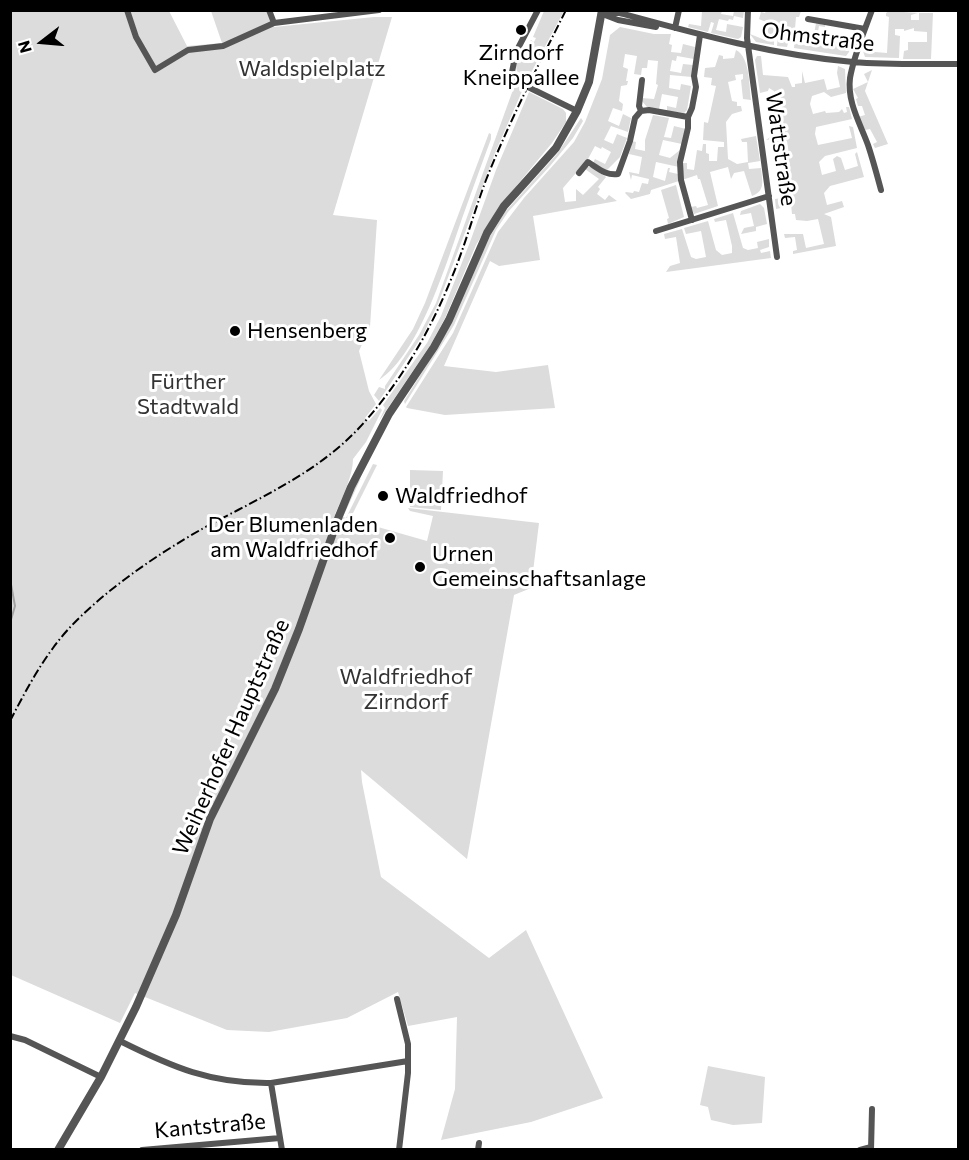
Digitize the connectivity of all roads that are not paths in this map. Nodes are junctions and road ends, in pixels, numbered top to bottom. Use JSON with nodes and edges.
{"nodes":[{"id":1,"x":127,"y":10,"type":"edge"},
{"id":2,"x":269,"y":10,"type":"edge"},
{"id":3,"x":379,"y":10,"type":"edge"},
{"id":4,"x":538,"y":10,"type":"edge"},
{"id":5,"x":679,"y":10,"type":"edge"},
{"id":6,"x":748,"y":10,"type":"edge"},
{"id":7,"x":872,"y":10,"type":"edge"},
{"id":8,"x":601,"y":12,"type":"edge"},
{"id":9,"x":808,"y":19,"type":"dead end"},
{"id":10,"x":274,"y":23,"type":"junction"},
{"id":11,"x":675,"y":28,"type":"junction"},
{"id":12,"x":865,"y":29,"type":"junction"},
{"id":13,"x":700,"y":35,"type":"junction"},
{"id":14,"x":749,"y":47,"type":"junction"},
{"id":15,"x":855,"y":62,"type":"junction"},
{"id":16,"x":958,"y":64,"type":"edge"},
{"id":17,"x":642,"y":80,"type":"dead end"},
{"id":18,"x":577,"y":111,"type":"junction"},
{"id":19,"x":641,"y":111,"type":"junction"},
{"id":20,"x":688,"y":117,"type":"junction"},
{"id":21,"x":579,"y":173,"type":"dead end"},
{"id":22,"x":881,"y":190,"type":"dead end"},
{"id":23,"x":769,"y":196,"type":"junction"},
{"id":24,"x":692,"y":220,"type":"junction"},
{"id":25,"x":656,"y":231,"type":"dead end"},
{"id":26,"x":777,"y":257,"type":"dead end"},
{"id":27,"x":397,"y":999,"type":"dead end"},
{"id":28,"x":10,"y":1036,"type":"edge"},
{"id":29,"x":120,"y":1041,"type":"junction"},
{"id":30,"x":408,"y":1061,"type":"junction"},
{"id":31,"x":101,"y":1077,"type":"junction"},
{"id":32,"x":271,"y":1083,"type":"junction"},
{"id":33,"x":872,"y":1109,"type":"dead end"},
{"id":34,"x":280,"y":1138,"type":"junction"},
{"id":35,"x":61,"y":1148,"type":"edge"},
{"id":36,"x":871,"y":1148,"type":"edge"},
{"id":37,"x":142,"y":1149,"type":"edge"},
{"id":38,"x":282,"y":1149,"type":"edge"},
{"id":39,"x":399,"y":1149,"type":"edge"},
{"id":40,"x":860,"y":1149,"type":"edge"}],
"edges":[{"from":1,"to":10,"type":"street"},
{"from":2,"to":10,"type":"street"},
{"from":3,"to":10,"type":"street"},
{"from":4,"to":18,"type":"street"},
{"from":5,"to":11,"type":"street"},
{"from":6,"to":14,"type":"street","name":"Wattstraße"},
{"from":7,"to":12,"type":"street"},
{"from":8,"to":11,"type":"street","name":"Ohmstraße"},
{"from":8,"to":18,"type":"street","name":"Weiherhofer Hauptstraße"},
{"from":9,"to":12,"type":"street"},
{"from":11,"to":13,"type":"street","name":"Ohmstraße"},
{"from":12,"to":15,"type":"street"},
{"from":13,"to":14,"type":"street","name":"Ohmstraße"},
{"from":13,"to":20,"type":"street"},
{"from":14,"to":15,"type":"street","name":"Ohmstraße"},
{"from":14,"to":23,"type":"street","name":"Wattstraße"},
{"from":15,"to":16,"type":"street","name":"Ohmstraße"},
{"from":15,"to":22,"type":"street"},
{"from":17,"to":19,"type":"street"},
{"from":18,"to":29,"type":"street","name":"Weiherhofer Hauptstraße"},
{"from":19,"to":20,"type":"street"},
{"from":19,"to":21,"type":"street"},
{"from":20,"to":24,"type":"street"},
{"from":23,"to":24,"type":"street"},
{"from":23,"to":26,"type":"street","name":"Wattstraße"},
{"from":24,"to":25,"type":"street"},
{"from":27,"to":30,"type":"street"},
{"from":28,"to":31,"type":"street"},
{"from":29,"to":31,"type":"street","name":"Weiherhofer Hauptstraße"},
{"from":29,"to":32,"type":"street"},
{"from":30,"to":32,"type":"street"},
{"from":30,"to":39,"type":"street"},
{"from":31,"to":35,"type":"street","name":"Weiherhofer Hauptstraße"},
{"from":32,"to":34,"type":"street"},
{"from":33,"to":36,"type":"street"},
{"from":34,"to":37,"type":"street","name":"Kantstraße"},
{"from":34,"to":38,"type":"street"},
{"from":36,"to":40,"type":"street"}]}
